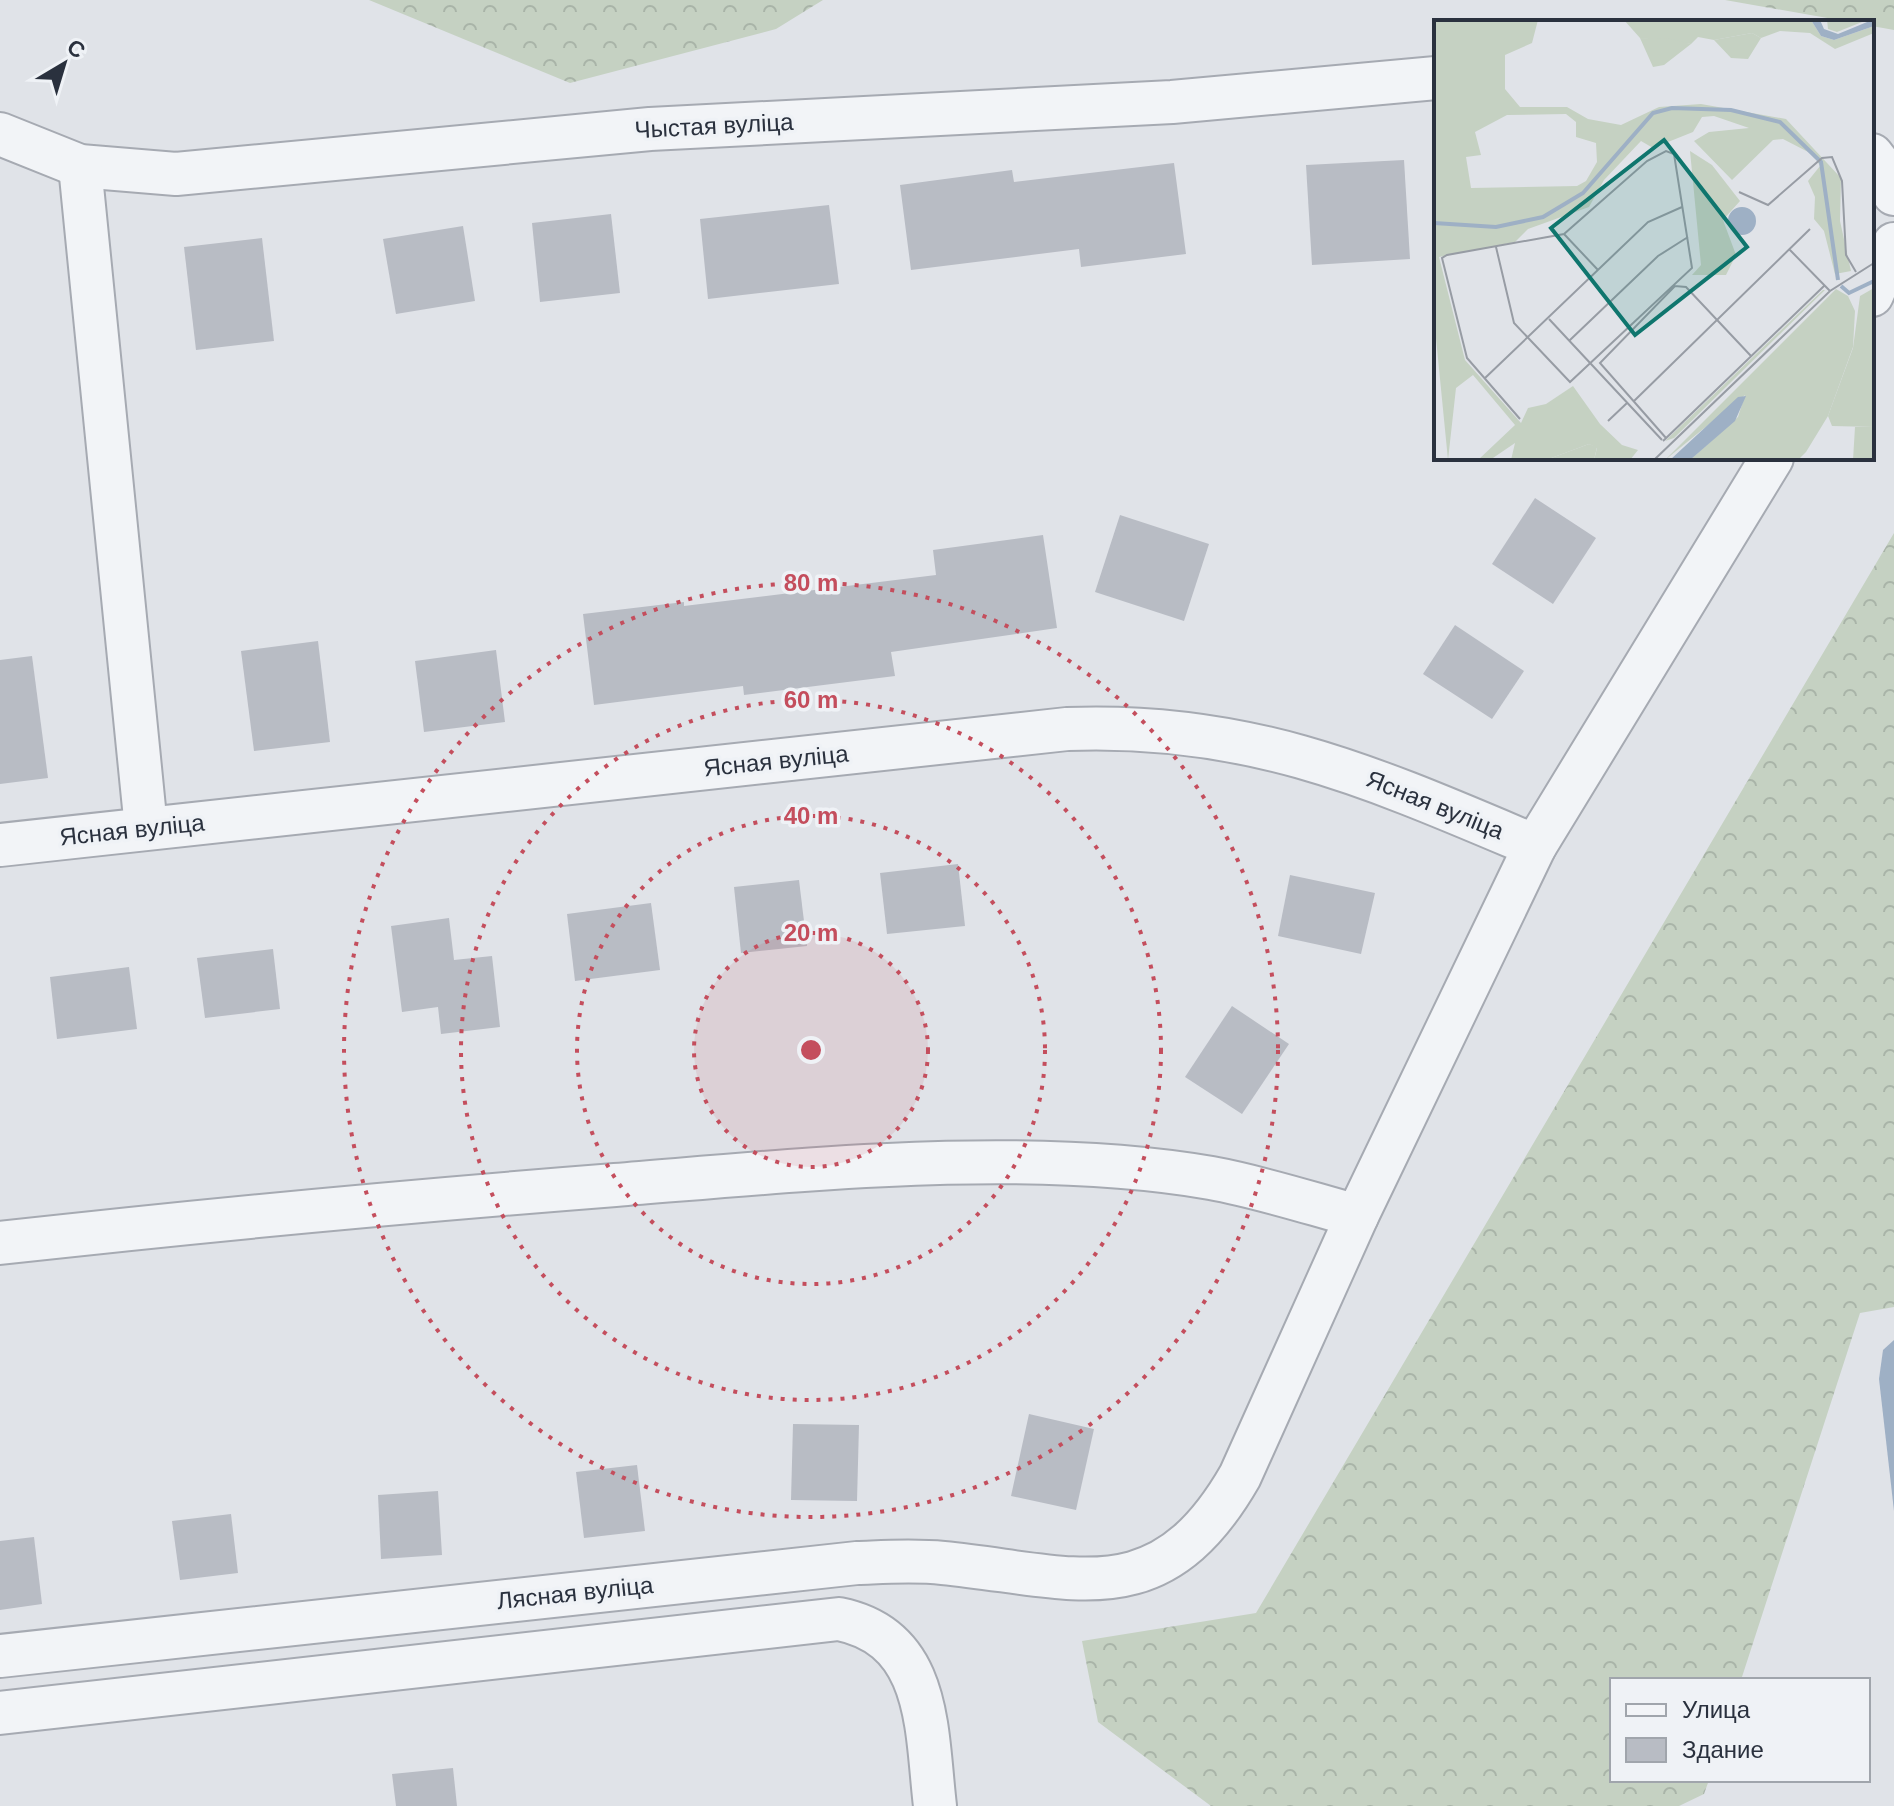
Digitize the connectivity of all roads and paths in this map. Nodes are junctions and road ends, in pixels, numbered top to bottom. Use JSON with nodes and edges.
{"nodes":[{"id":1,"x":1434,"y":78,"type":"edge"},
{"id":2,"x":0,"y":134,"type":"edge"},
{"id":3,"x":1874,"y":158,"type":"edge"},
{"id":4,"x":80,"y":166,"type":"junction"},
{"id":5,"x":1894,"y":194,"type":"edge"},
{"id":6,"x":1894,"y":244,"type":"edge"},
{"id":7,"x":1874,"y":290,"type":"edge"},
{"id":8,"x":1771,"y":460,"type":"edge"},
{"id":9,"x":146,"y":828,"type":"junction"},
{"id":10,"x":0,"y":845,"type":"edge"},
{"id":11,"x":1535,"y":846,"type":"junction"},
{"id":12,"x":1357,"y":1216,"type":"junction"},
{"id":13,"x":0,"y":1243,"type":"edge"},
{"id":14,"x":0,"y":1656,"type":"edge"},
{"id":15,"x":0,"y":1713,"type":"edge"},
{"id":16,"x":935,"y":1806,"type":"edge"}],
"edges":[{"from":1,"to":4,"type":"street","name":"Чыстая вуліца"},
{"from":2,"to":4,"type":"street","name":"Чыстая вуліца"},
{"from":3,"to":5,"type":"street"},
{"from":4,"to":9,"type":"street"},
{"from":6,"to":7,"type":"street"},
{"from":8,"to":11,"type":"street","name":"Лясная вуліца"},
{"from":9,"to":10,"type":"street","name":"Ясная вуліца"},
{"from":9,"to":11,"type":"street","name":"Ясная вуліца"},
{"from":11,"to":12,"type":"street","name":"Лясная вуліца"},
{"from":12,"to":13,"type":"street"},
{"from":12,"to":14,"type":"street","name":"Лясная вуліца"},
{"from":15,"to":16,"type":"street"}]}
